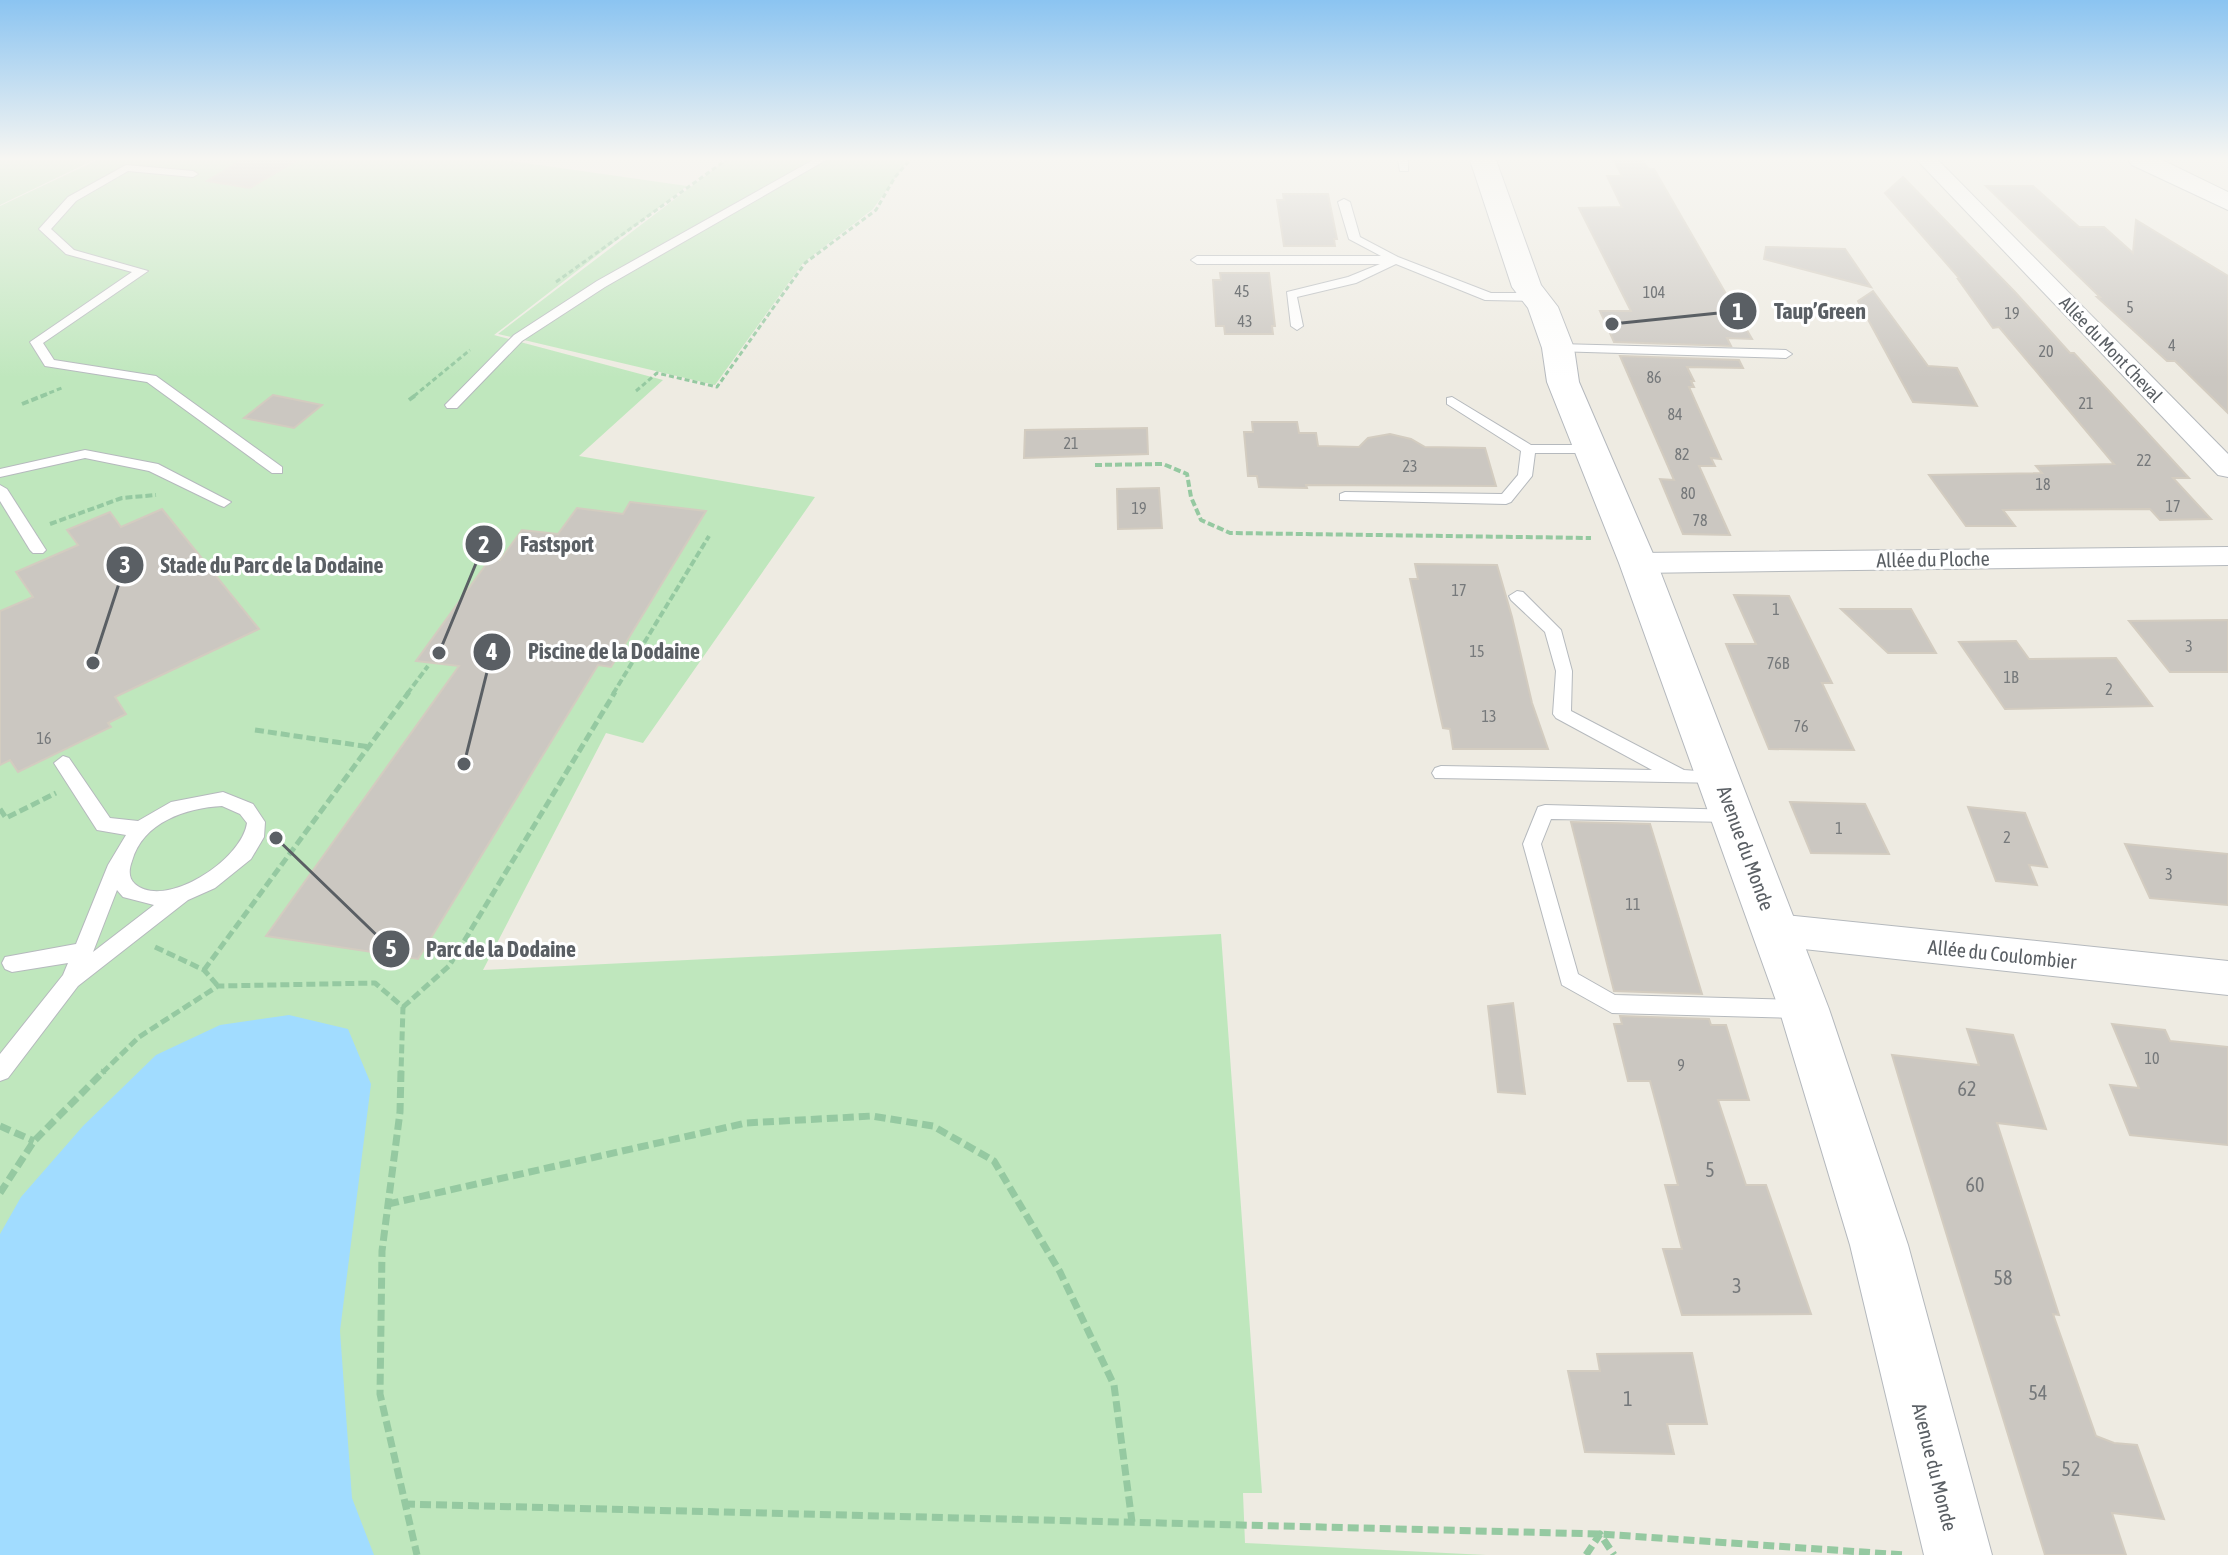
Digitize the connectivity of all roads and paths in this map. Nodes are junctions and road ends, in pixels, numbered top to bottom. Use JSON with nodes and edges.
{"nodes":[{"id":1,"x":49,"y":233,"type":"edge"},
{"id":2,"x":692,"y":233,"type":"edge"},
{"id":3,"x":846,"y":233,"type":"edge"},
{"id":4,"x":1353,"y":233,"type":"edge"},
{"id":5,"x":1508,"y":233,"type":"edge"},
{"id":6,"x":1998,"y":233,"type":"edge"},
{"id":7,"x":1197,"y":260,"type":"dead end"},
{"id":8,"x":1397,"y":260,"type":"junction"},
{"id":9,"x":1535,"y":297,"type":"junction"},
{"id":10,"x":1297,"y":326,"type":"dead end"},
{"id":11,"x":1558,"y":348,"type":"junction"},
{"id":12,"x":1786,"y":354,"type":"dead end"},
{"id":13,"x":636,"y":391,"type":"dead end"},
{"id":14,"x":1452,"y":401,"type":"dead end"},
{"id":15,"x":452,"y":405,"type":"dead end"},
{"id":16,"x":1528,"y":449,"type":"junction"},
{"id":17,"x":1589,"y":449,"type":"junction"},
{"id":18,"x":2228,"y":469,"type":"edge"},
{"id":19,"x":277,"y":470,"type":"dead end"},
{"id":20,"x":0,"y":473,"type":"edge"},
{"id":21,"x":0,"y":489,"type":"edge"},
{"id":22,"x":201,"y":490,"type":"junction"},
{"id":23,"x":1345,"y":497,"type":"dead end"},
{"id":24,"x":224,"y":502,"type":"dead end"},
{"id":25,"x":27,"y":532,"type":"junction"},
{"id":26,"x":709,"y":536,"type":"dead end"},
{"id":27,"x":38,"y":550,"type":"dead end"},
{"id":28,"x":2228,"y":556,"type":"edge"},
{"id":29,"x":1638,"y":563,"type":"junction"},
{"id":30,"x":1517,"y":596,"type":"dead end"},
{"id":31,"x":428,"y":666,"type":"dead end"},
{"id":32,"x":255,"y":730,"type":"dead end"},
{"id":33,"x":370,"y":747,"type":"junction"},
{"id":34,"x":63,"y":763,"type":"dead end"},
{"id":35,"x":1441,"y":773,"type":"dead end"},
{"id":36,"x":77,"y":782,"type":"junction"},
{"id":37,"x":1712,"y":790,"type":"junction"},
{"id":38,"x":0,"y":809,"type":"edge"},
{"id":39,"x":141,"y":829,"type":"junction"},
{"id":40,"x":118,"y":865,"type":"junction"},
{"id":41,"x":181,"y":895,"type":"junction"},
{"id":42,"x":1776,"y":930,"type":"junction"},
{"id":43,"x":132,"y":936,"type":"junction"},
{"id":44,"x":81,"y":952,"type":"junction"},
{"id":45,"x":24,"y":961,"type":"dead end"},
{"id":46,"x":204,"y":970,"type":"junction"},
{"id":47,"x":2228,"y":978,"type":"edge"},
{"id":48,"x":71,"y":980,"type":"junction"},
{"id":49,"x":218,"y":986,"type":"junction"},
{"id":50,"x":403,"y":1007,"type":"junction"},
{"id":51,"x":1804,"y":1009,"type":"junction"},
{"id":52,"x":0,"y":1071,"type":"edge"},
{"id":53,"x":0,"y":1126,"type":"edge"},
{"id":54,"x":34,"y":1141,"type":"junction"},
{"id":55,"x":0,"y":1193,"type":"edge"},
{"id":56,"x":388,"y":1204,"type":"junction"},
{"id":57,"x":404,"y":1504,"type":"junction"},
{"id":58,"x":1132,"y":1522,"type":"junction"},
{"id":59,"x":1600,"y":1534,"type":"junction"},
{"id":60,"x":417,"y":1555,"type":"edge"},
{"id":61,"x":1586,"y":1555,"type":"edge"},
{"id":62,"x":1614,"y":1555,"type":"edge"},
{"id":63,"x":1912,"y":1555,"type":"edge"},
{"id":64,"x":1958,"y":1555,"type":"edge"}],
"edges":[{"from":1,"to":19,"type":"lane"},
{"from":2,"to":15,"type":"lane"},
{"from":3,"to":13,"type":"path"},
{"from":4,"to":8,"type":"lane"},
{"from":5,"to":9,"type":"street","name":"Avenue du Monde"},
{"from":6,"to":18,"type":"street","name":"Allée du Mont Cheval"},
{"from":7,"to":8,"type":"lane"},
{"from":8,"to":9,"type":"lane"},
{"from":8,"to":10,"type":"lane"},
{"from":9,"to":11,"type":"street","name":"Avenue du Monde"},
{"from":11,"to":12,"type":"lane"},
{"from":11,"to":17,"type":"street","name":"Avenue du Monde"},
{"from":14,"to":16,"type":"lane"},
{"from":16,"to":17,"type":"lane"},
{"from":16,"to":23,"type":"lane"},
{"from":17,"to":29,"type":"street","name":"Avenue du Monde"},
{"from":20,"to":22,"type":"lane"},
{"from":21,"to":25,"type":"lane"},
{"from":22,"to":24,"type":"lane"},
{"from":22,"to":25,"type":"path"},
{"from":25,"to":27,"type":"lane"},
{"from":26,"to":50,"type":"path"},
{"from":28,"to":29,"type":"street","name":"Allée du Ploche"},
{"from":29,"to":37,"type":"street","name":"Avenue du Monde"},
{"from":30,"to":37,"type":"lane"},
{"from":31,"to":33,"type":"path"},
{"from":32,"to":33,"type":"path"},
{"from":33,"to":46,"type":"path"},
{"from":34,"to":36,"type":"lane"},
{"from":35,"to":37,"type":"lane"},
{"from":36,"to":38,"type":"path"},
{"from":36,"to":39,"type":"lane"},
{"from":37,"to":42,"type":"street","name":"Avenue du Monde"},
{"from":37,"to":51,"type":"lane"},
{"from":39,"to":40,"type":"lane"},
{"from":39,"to":41,"type":"lane"},
{"from":40,"to":41,"type":"lane"},
{"from":40,"to":44,"type":"lane"},
{"from":41,"to":43,"type":"lane"},
{"from":42,"to":47,"type":"street","name":"Allée du Coulombier"},
{"from":42,"to":51,"type":"street","name":"Avenue du Monde"},
{"from":43,"to":46,"type":"path"},
{"from":43,"to":48,"type":"lane"},
{"from":44,"to":45,"type":"lane"},
{"from":44,"to":48,"type":"lane"},
{"from":46,"to":49,"type":"path"},
{"from":48,"to":52,"type":"lane"},
{"from":49,"to":50,"type":"path"},
{"from":49,"to":54,"type":"path"},
{"from":50,"to":56,"type":"path"},
{"from":51,"to":64,"type":"street","name":"Avenue du Monde"},
{"from":53,"to":54,"type":"path"},
{"from":54,"to":55,"type":"path"},
{"from":56,"to":57,"type":"path"},
{"from":56,"to":58,"type":"path"},
{"from":57,"to":58,"type":"path"},
{"from":57,"to":60,"type":"path"},
{"from":58,"to":59,"type":"path"},
{"from":59,"to":61,"type":"path"},
{"from":59,"to":62,"type":"path"},
{"from":59,"to":63,"type":"path"}]}
